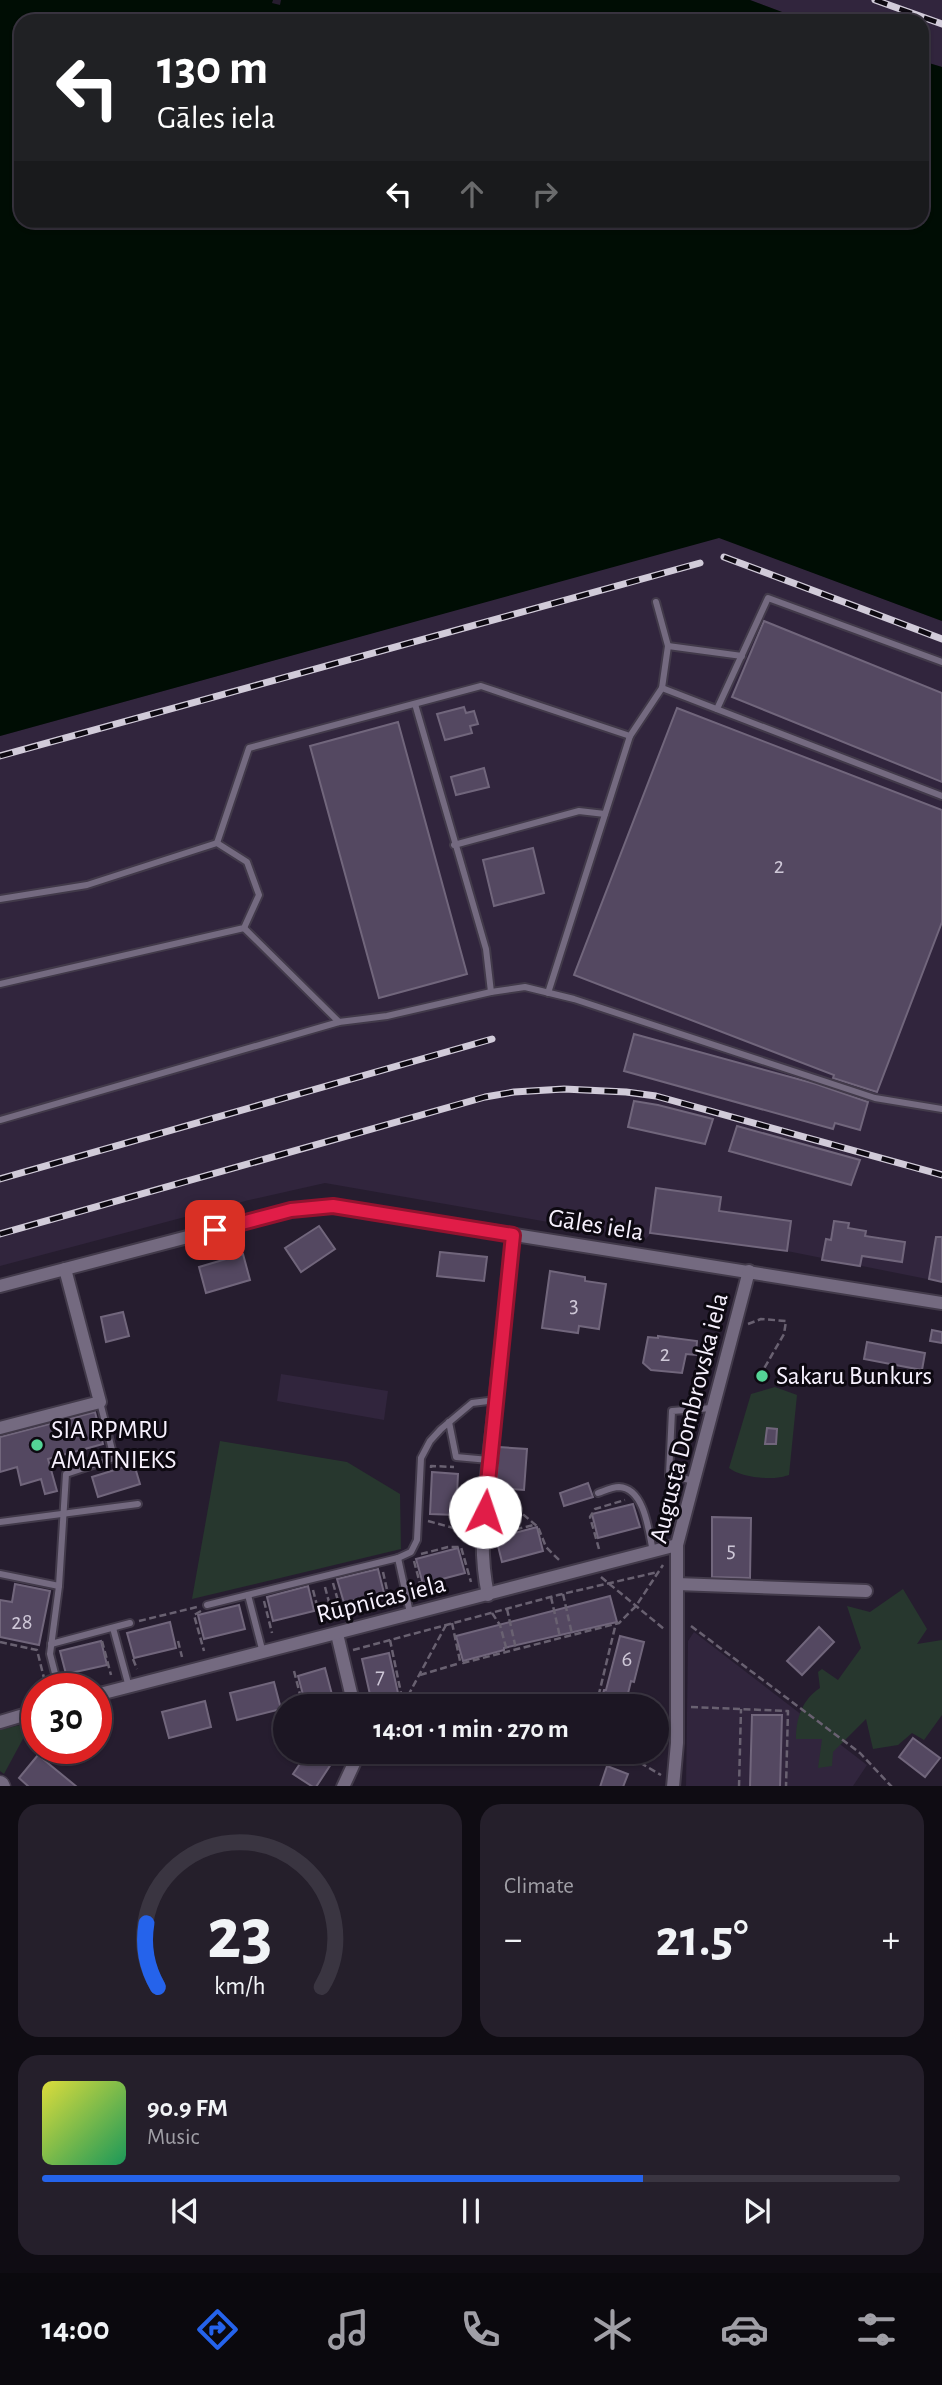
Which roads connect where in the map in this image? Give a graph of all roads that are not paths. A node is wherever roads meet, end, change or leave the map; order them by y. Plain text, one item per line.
1 (656, 602) dead end
2 (668, 646) junction
3 (742, 656) junction
4 (942, 662) edge
5 (662, 688) junction
6 (415, 704) junction
7 (717, 709) junction
8 (630, 736) junction
9 (942, 796) edge
10 (605, 814) junction
11 (217, 844) junction
12 (454, 845) junction
13 (0, 898) edge
14 (244, 928) junction
15 (0, 984) edge
16 (491, 992) junction
17 (548, 993) junction
18 (339, 1022) junction
19 (942, 1109) edge
20 (0, 1120) edge
21 (513, 1235) junction
22 (65, 1269) junction
23 (749, 1271) junction
24 (0, 1286) edge
25 (942, 1303) edge
26 (496, 1400) junction
27 (100, 1402) junction
28 (712, 1408) junction
29 (449, 1422) junction
30 (0, 1428) edge
31 (489, 1460) junction
32 (694, 1481) junction
33 (598, 1493) dead end
34 (138, 1504) dead end
35 (63, 1515) junction
36 (0, 1522) edge
37 (677, 1545) junction
38 (653, 1552) junction
39 (398, 1558) junction
40 (0, 1574) edge
41 (677, 1584) junction
42 (59, 1586) junction
43 (866, 1591) dead end
44 (248, 1595) junction
45 (488, 1595) junction
46 (207, 1607) road end
47 (411, 1615) junction
48 (130, 1623) road end
49 (113, 1628) junction
50 (337, 1634) junction
51 (51, 1644) junction
52 (263, 1653) junction
53 (55, 1673) edge
54 (129, 1687) junction
55 (112, 1691) edge
56 (351, 1694) edge
57 (21, 1716) edge
58 (0, 1722) edge
59 (354, 1764) edge
60 (669, 1782) edge
61 (343, 1786) edge

1 - 2 lane
2 - 3 lane
2 - 5 lane
3 - 4 lane
3 - 7 lane
5 - 7 lane
5 - 8 lane
6 - 8 lane
6 - 11 lane
6 - 12 lane
7 - 9 lane
8 - 10 lane
10 - 12 lane
10 - 17 lane
11 - 13 lane
11 - 14 lane
12 - 16 lane
14 - 15 lane
14 - 18 lane
16 - 17 lane
16 - 18 lane
17 - 19 lane
18 - 20 lane
21 - 22 street, Gāles iela
21 - 23 street, Gāles iela
21 - 26 street
22 - 24 street, Gāles iela
22 - 27 street
23 - 25 street, Gāles iela
23 - 28 street, Augusta Dombrovska iela
26 - 29 lane
26 - 31 street
27 - 30 street
27 - 35 lane
28 - 32 street, Augusta Dombrovska iela
28 - 32 lane
29 - 31 lane
29 - 39 lane
31 - 45 street
32 - 37 street, Augusta Dombrovska iela
33 - 38 lane
34 - 35 lane
35 - 36 lane
35 - 42 lane
37 - 38 street, Rūpnīcas iela
37 - 41 street, Augusta Dombrovska iela
38 - 45 street, Rūpnīcas iela
39 - 44 lane
39 - 47 lane
40 - 42 lane
41 - 43 street
41 - 60 street, Augusta Dombrovska iela
42 - 51 lane
44 - 46 lane
44 - 52 lane
45 - 47 street, Rūpnīcas iela
47 - 50 street, Rūpnīcas iela
48 - 49 lane
49 - 51 lane
49 - 54 lane
50 - 52 street, Rūpnīcas iela
50 - 56 street
51 - 53 lane
52 - 54 street, Rūpnīcas iela
54 - 55 street, Rūpnīcas iela
57 - 58 street
59 - 61 street

